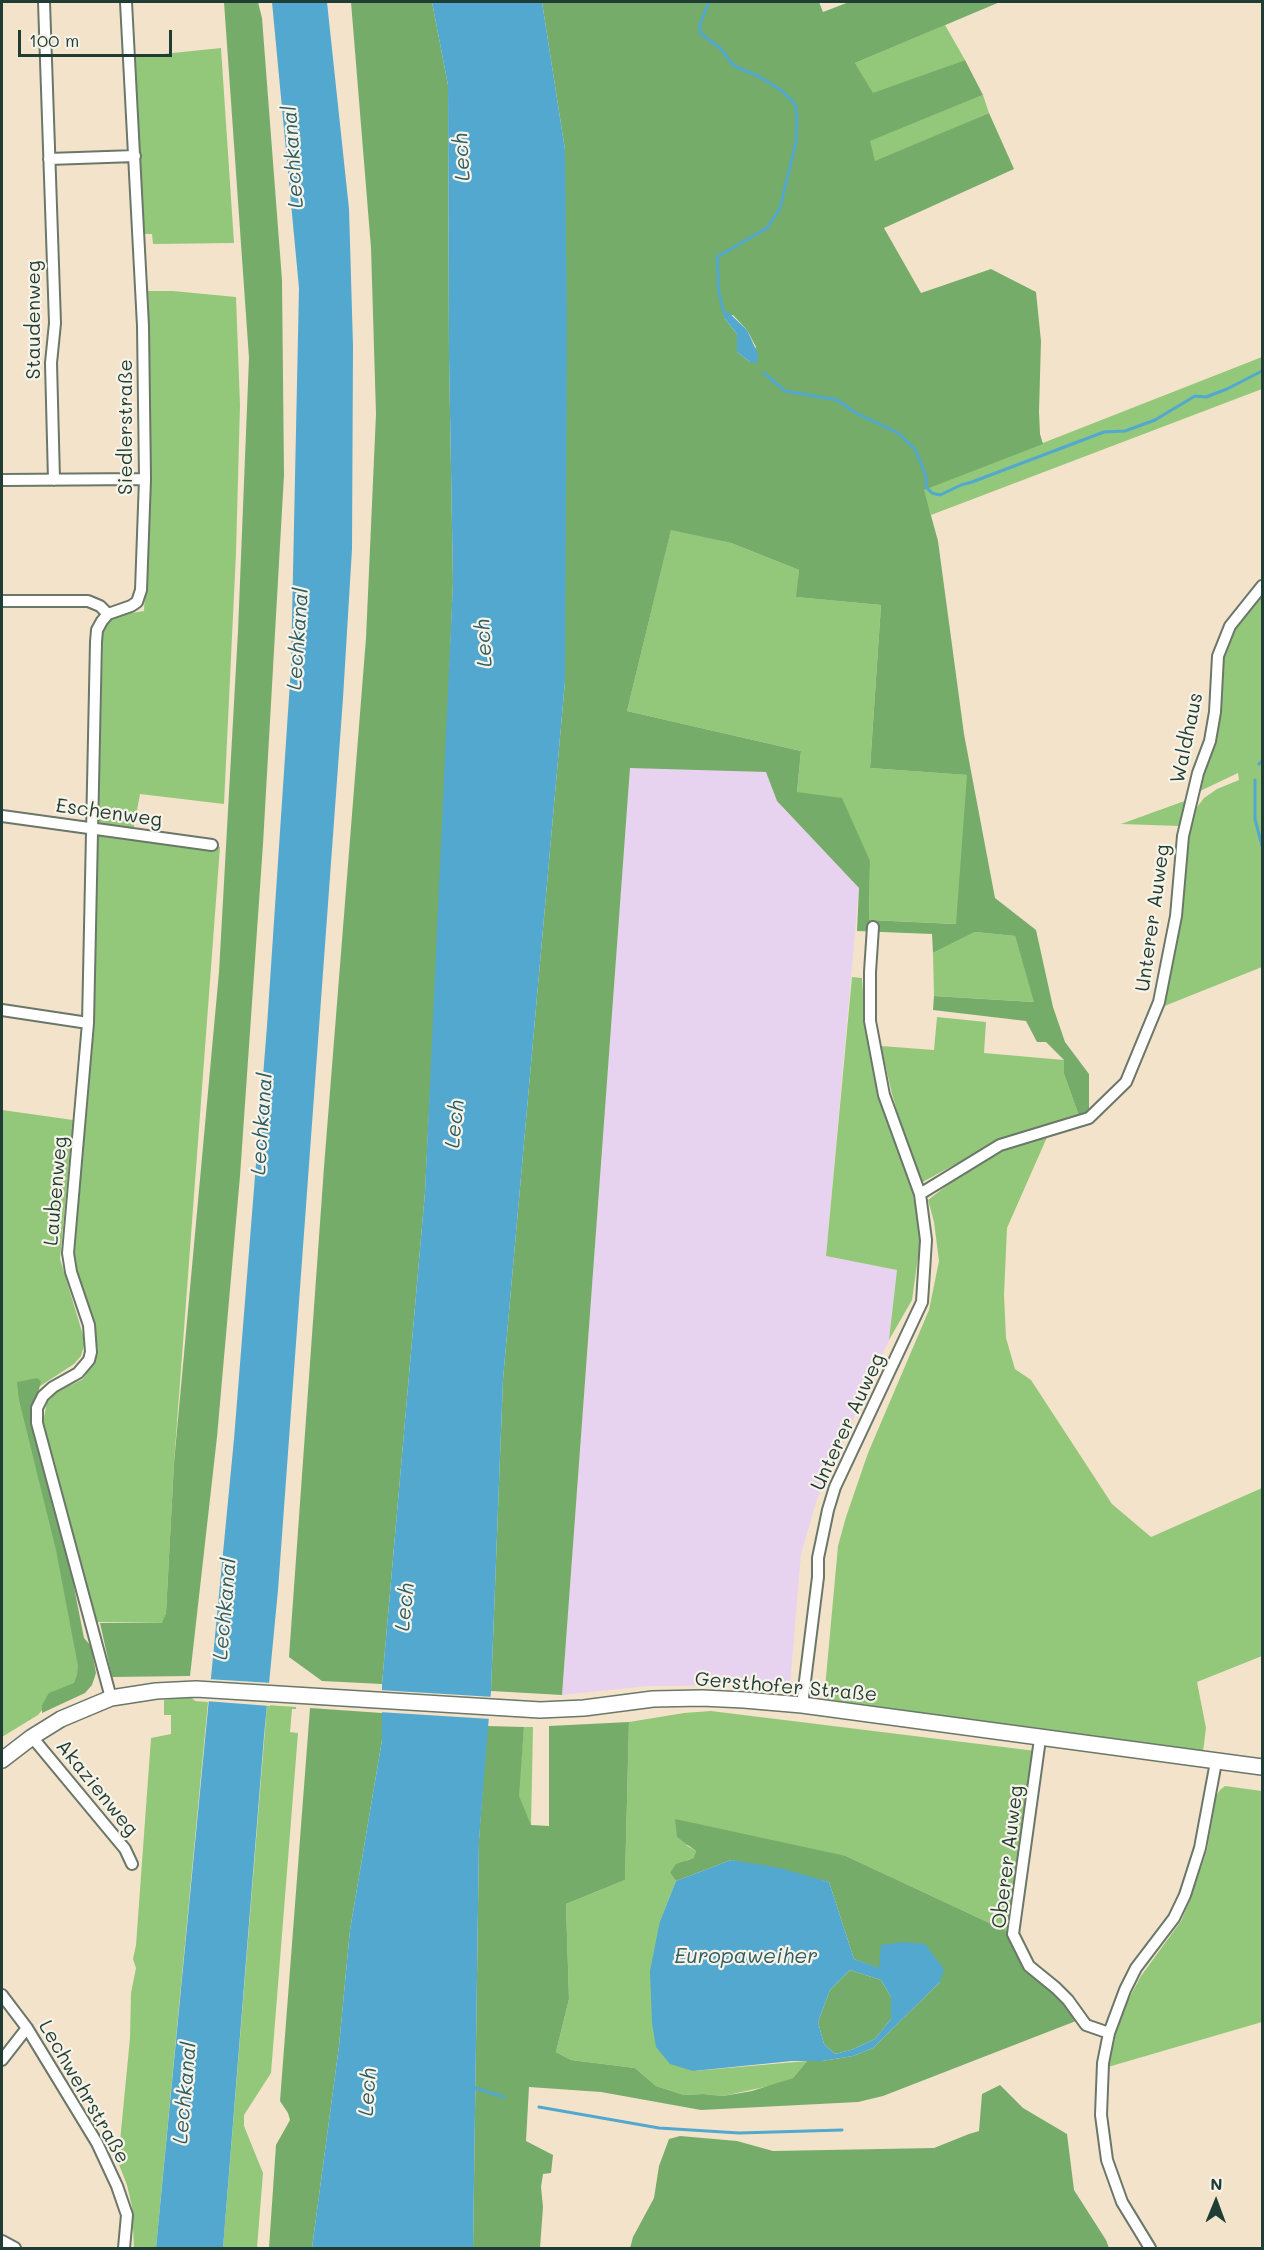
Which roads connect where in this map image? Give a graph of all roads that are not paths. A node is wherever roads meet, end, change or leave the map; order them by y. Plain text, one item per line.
1 (44, 2) edge
2 (126, 2) edge
3 (135, 156) junction
4 (49, 159) junction
5 (2, 480) edge
6 (54, 480) junction
7 (145, 480) junction
8 (1263, 586) edge
9 (2, 601) edge
10 (108, 614) junction
11 (1191, 805) joint
12 (2, 816) edge
13 (93, 829) junction
14 (212, 844) dead end
15 (873, 927) dead end
16 (2, 1010) edge
17 (88, 1023) junction
18 (920, 1194) junction
19 (111, 1698) junction
20 (802, 1705) junction
21 (32, 1737) junction
22 (1040, 1739) junction
23 (2, 1760) edge
24 (1216, 1762) junction
25 (1263, 1767) edge
26 (132, 1864) dead end
27 (2, 1995) edge
28 (27, 2028) junction
29 (1109, 2033) junction
30 (2, 2060) edge
31 (2, 2241) edge
32 (15, 2248) edge
33 (124, 2248) edge
34 (1150, 2248) edge

1 - 4 street, Staudenweg
2 - 3 street, Siedlerstraße
3 - 4 street
3 - 7 street, Siedlerstraße
4 - 6 street, Staudenweg
5 - 6 street
6 - 7 street
7 - 10 street, Siedlerstraße
8 - 11 street, Waldhaus
9 - 10 street
10 - 13 street
11 - 18 street, Unterer Auweg
12 - 13 street, Eschenweg
13 - 14 street, Eschenweg
13 - 17 street, Laubenweg
15 - 18 street, Unterer Auweg
16 - 17 street
17 - 19 street, Laubenweg
18 - 20 street, Unterer Auweg
19 - 20 main road, Gersthofer Straße
19 - 21 main road, Gersthofer Straße
20 - 22 main road, Gersthofer Straße
21 - 23 main road, Gersthofer Straße
21 - 26 street, Akazienweg
22 - 24 main road, Gersthofer Straße
22 - 29 street, Oberer Auweg
24 - 25 main road, Gersthofer Straße
24 - 29 street
27 - 28 street, Lechwehrstraße
28 - 30 street
28 - 33 street, Lechwehrstraße
29 - 34 street
31 - 32 street

